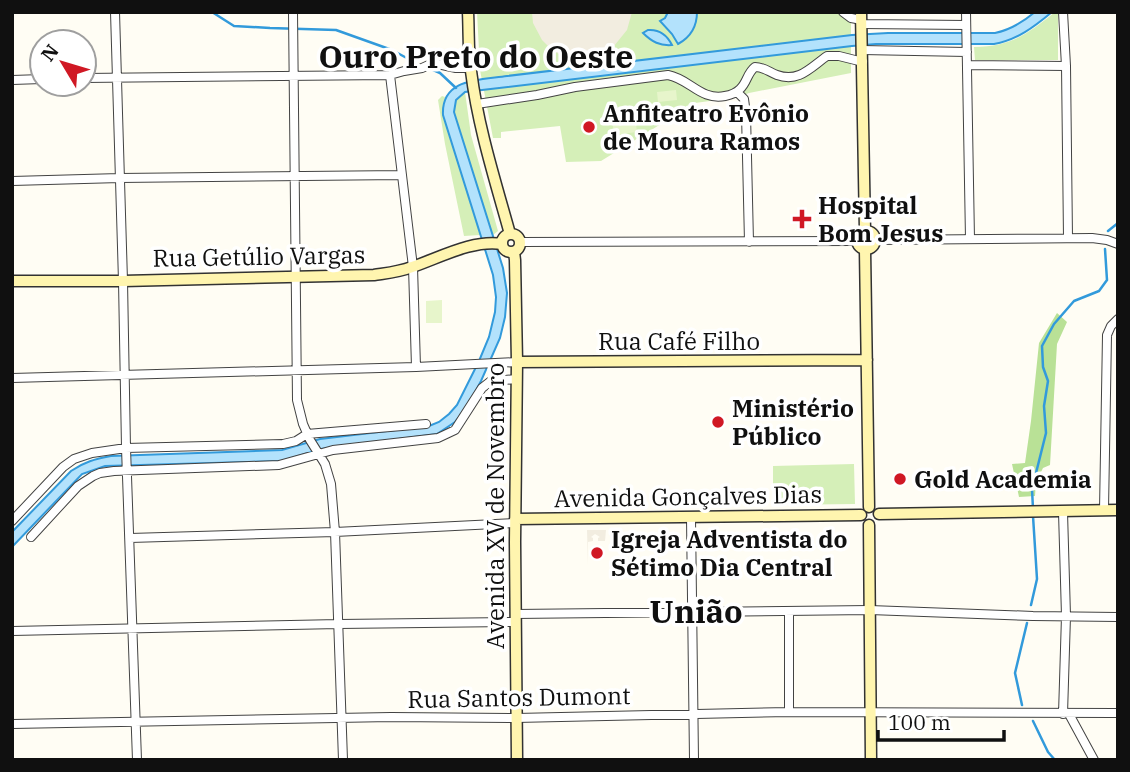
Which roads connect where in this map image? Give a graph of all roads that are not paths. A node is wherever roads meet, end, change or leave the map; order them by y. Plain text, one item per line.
1 (115, 12) edge
2 (468, 12) edge
3 (843, 12) edge
4 (966, 12) edge
5 (1063, 12) edge
6 (293, 17) edge
7 (966, 29) junction
8 (862, 35) edge
9 (967, 49) junction
10 (967, 65) junction
11 (1066, 66) junction
12 (470, 68) junction
13 (293, 75) junction
14 (390, 75) junction
15 (98, 78) edge
16 (117, 78) junction
17 (737, 92) junction
18 (477, 104) junction
19 (402, 175) junction
20 (295, 176) junction
21 (120, 178) junction
22 (12, 181) edge
23 (865, 231) junction
24 (510, 234) junction
25 (1068, 238) junction
26 (970, 239) junction
27 (875, 240) junction
28 (856, 241) junction
29 (749, 242) junction
30 (499, 243) junction
31 (1118, 244) edge
32 (517, 247) junction
33 (865, 250) junction
34 (413, 267) junction
35 (297, 276) junction
36 (12, 281) edge
37 (123, 281) junction
38 (1117, 319) edge
39 (867, 360) junction
40 (517, 362) junction
41 (416, 367) junction
42 (297, 370) junction
43 (125, 376) junction
44 (12, 378) edge
45 (517, 379) junction
46 (426, 424) dead end
47 (314, 445) junction
48 (126, 451) junction
49 (127, 468) junction
50 (1104, 510) junction
51 (1118, 510) edge
52 (865, 511) junction
53 (1063, 512) junction
54 (879, 514) junction
55 (691, 518) junction
56 (12, 520) edge
57 (515, 521) junction
58 (870, 525) junction
59 (335, 532) junction
60 (31, 537) dead end
61 (130, 538) junction
62 (870, 610) junction
63 (789, 611) junction
64 (691, 612) junction
65 (1066, 616) junction
66 (1118, 617) edge
67 (515, 618) junction
68 (339, 624) junction
69 (132, 628) junction
70 (12, 631) edge
71 (789, 712) junction
72 (871, 712) junction
73 (1118, 713) edge
74 (693, 714) junction
75 (1066, 714) junction
76 (516, 718) junction
77 (342, 719) junction
78 (136, 722) junction
79 (12, 724) edge
80 (137, 760) edge
81 (343, 760) edge
82 (517, 760) edge
83 (694, 760) edge
84 (871, 760) edge
85 (1094, 760) edge

1 - 16 street
2 - 12 street
3 - 8 street
4 - 7 street
5 - 11 street
6 - 13 street
7 - 8 street
7 - 9 street
8 - 9 street
8 - 17 street
8 - 23 street
9 - 10 street
10 - 11 street
10 - 26 street
11 - 25 street
12 - 14 street
12 - 18 street
13 - 14 street
13 - 16 street
13 - 20 street
14 - 19 street
15 - 16 street
16 - 21 street
17 - 18 street
17 - 29 street
18 - 24 street
19 - 20 street
19 - 34 street
20 - 21 street
20 - 35 street
21 - 22 street
21 - 37 street
23 - 27 street
23 - 28 street
24 - 30 street
24 - 32 street
25 - 26 street
25 - 31 street
26 - 27 street
27 - 33 street
28 - 29 street
28 - 33 street
29 - 32 street
30 - 32 street
30 - 34 street, Rua Getúlio Vargas
32 - 40 street, Avenida XV de Novembro
33 - 39 street
34 - 35 street, Rua Getúlio Vargas
34 - 41 street
35 - 37 street, Rua Getúlio Vargas
35 - 42 street
36 - 37 street, Rua Getúlio Vargas
37 - 43 street
38 - 50 street
39 - 40 street, Rua Café Filho
39 - 52 street
40 - 41 street, Rua Café Filho
40 - 45 street, Avenida XV de Novembro
41 - 42 street, Rua Café Filho
42 - 43 street, Rua Café Filho
42 - 47 street
43 - 44 street, Rua Café Filho
43 - 48 street
45 - 47 street
45 - 57 street, Avenida XV de Novembro
46 - 47 street
47 - 48 street
47 - 49 street
47 - 59 street
48 - 49 street
48 - 56 street
49 - 60 street
49 - 61 street
50 - 51 street
50 - 53 street
52 - 54 street
52 - 55 street, Avenida Gonçalves Dias
52 - 58 street
53 - 54 street
53 - 65 street
54 - 58 street
55 - 57 street, Avenida Gonçalves Dias
55 - 64 street
57 - 59 street
57 - 67 street, Avenida XV de Novembro
58 - 62 street
59 - 61 street
59 - 68 street
61 - 69 street
62 - 63 street
62 - 65 street
62 - 72 street
63 - 64 street
63 - 71 street
64 - 67 street
64 - 74 street
65 - 66 street
65 - 75 street
67 - 68 street
67 - 76 street, Avenida XV de Novembro
68 - 69 street
68 - 77 street
69 - 70 street
69 - 78 street
71 - 72 street, Rua Santos Dumont
71 - 74 street, Rua Santos Dumont
72 - 75 street, Rua Santos Dumont
72 - 84 street
73 - 75 street, Rua Santos Dumont
74 - 76 street, Rua Santos Dumont
74 - 83 street
75 - 85 street
76 - 77 street, Rua Santos Dumont
76 - 82 street, Avenida XV de Novembro
77 - 78 street, Rua Santos Dumont
77 - 81 street
78 - 79 street, Rua Santos Dumont
78 - 80 street

